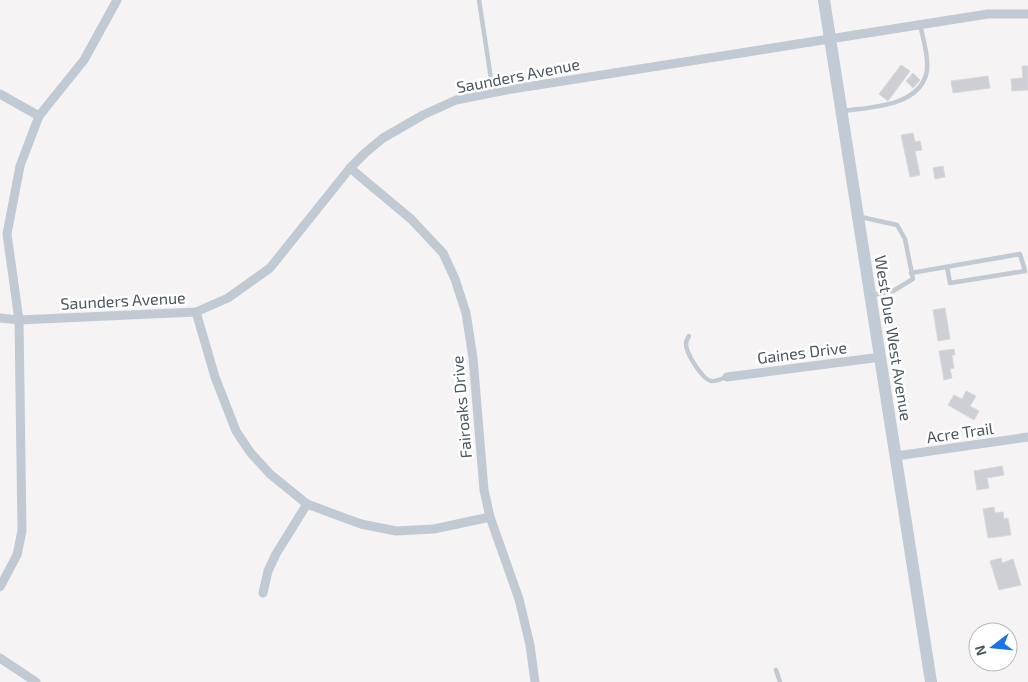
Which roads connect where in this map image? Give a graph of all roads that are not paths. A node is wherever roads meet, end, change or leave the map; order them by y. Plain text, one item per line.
1 (117, 0) edge
2 (479, 0) edge
3 (824, 0) edge
4 (1028, 14) edge
5 (920, 24) junction
6 (831, 38) junction
7 (493, 92) junction
8 (0, 94) edge
9 (842, 111) junction
10 (39, 116) junction
11 (350, 168) junction
12 (859, 217) junction
13 (946, 266) junction
14 (911, 273) junction
15 (872, 295) junction
16 (196, 312) junction
17 (0, 318) edge
18 (19, 320) junction
19 (689, 336) dead end
20 (881, 357) junction
21 (727, 377) joint
22 (1028, 437) edge
23 (896, 456) junction
24 (307, 504) junction
25 (490, 517) junction
26 (0, 587) edge
27 (263, 593) dead end
28 (0, 658) edge
29 (776, 670) dead end
30 (36, 682) edge
31 (536, 682) edge
32 (780, 682) edge
33 (931, 682) edge

1 - 10 street
2 - 7 lane
3 - 6 main road, West Due West Avenue
4 - 5 street, Saunders Avenue
5 - 6 street, Saunders Avenue
5 - 9 lane
6 - 7 street, Saunders Avenue
6 - 9 main road, West Due West Avenue
7 - 11 street, Saunders Avenue
8 - 10 street
9 - 12 main road, West Due West Avenue
10 - 18 street
11 - 16 street, Saunders Avenue
11 - 25 street, Fairoaks Drive
12 - 14 lane
12 - 15 main road, West Due West Avenue
13 - 13 lane
13 - 14 lane
14 - 15 lane
15 - 20 main road, West Due West Avenue
16 - 18 street, Saunders Avenue
16 - 24 street
17 - 18 street, Saunders Avenue
18 - 26 street
19 - 21 lane
20 - 21 street, Gaines Drive
20 - 23 main road, West Due West Avenue
22 - 23 street, Acre Trail
23 - 33 main road, West Due West Avenue
24 - 25 street
24 - 27 street
25 - 31 street, Fairoaks Drive
28 - 30 street
29 - 32 lane

